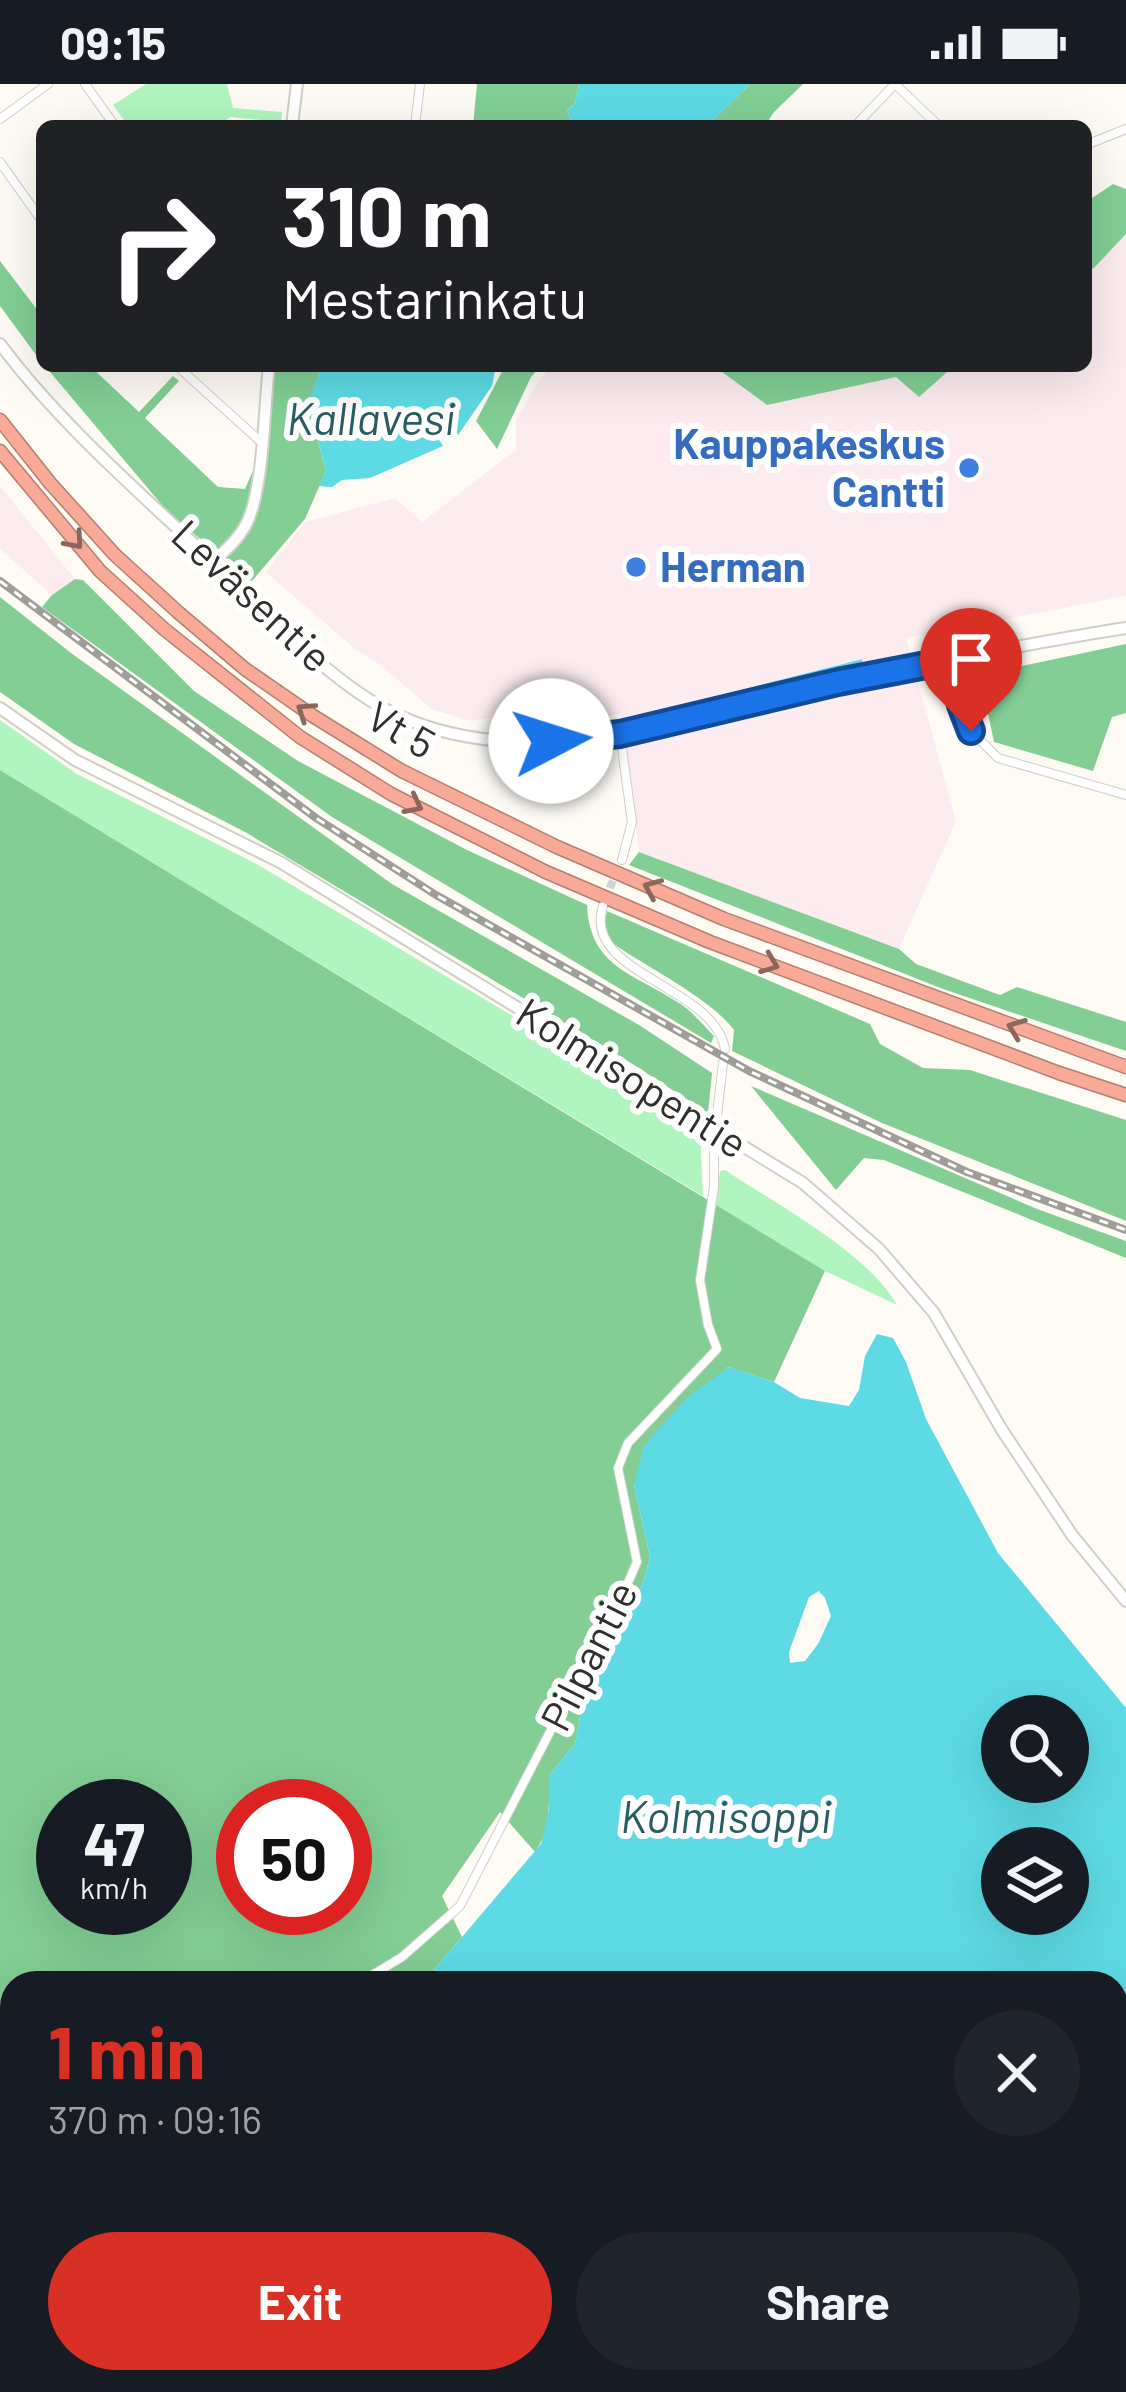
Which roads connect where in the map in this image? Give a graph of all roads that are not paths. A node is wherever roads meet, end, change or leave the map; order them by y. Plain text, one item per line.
1 (48, 84) edge
2 (86, 84) edge
3 (297, 84) edge
4 (420, 84) edge
5 (895, 84) edge
6 (0, 119) edge
7 (111, 120) edge
8 (293, 120) edge
9 (416, 120) edge
10 (861, 120) edge
11 (933, 120) edge
12 (1126, 130) edge
13 (1092, 143) edge
14 (0, 162) edge
15 (36, 212) edge
16 (0, 344) edge
17 (184, 372) edge
18 (267, 372) edge
19 (0, 420) edge
20 (261, 442) junction
21 (0, 451) edge
22 (213, 562) junction
23 (1126, 628) edge
24 (952, 660) junction
25 (0, 708) edge
26 (620, 734) junction
27 (1126, 795) edge
28 (622, 860) tunnel mouth
29 (602, 906) tunnel mouth
30 (725, 1049) dead end
31 (722, 1063) dead end
32 (1126, 1067) edge
33 (1126, 1095) edge
34 (717, 1115) dead end
35 (714, 1140) dead end
36 (1126, 1601) edge
37 (378, 1971) edge

1 - 6 street
2 - 7 street
3 - 8 main road
4 - 9 street
5 - 10 street
5 - 11 street
12 - 13 street
14 - 15 street
16 - 22 main road, Leväsentie
17 - 20 street
18 - 20 main road
32 -> 19 highway, Vt 5
20 - 22 main road
21 -> 33 highway, Vt 5
22 - 26 main road, Leväsentie
23 - 24 main road, Leväsentie
24 - 26 main road, Leväsentie
24 - 27 street
25 - 36 main road, Kolmisopentie
26 - 28 street
29 - 30 street
31 - 34 street
35 - 37 street, Pilpantie

